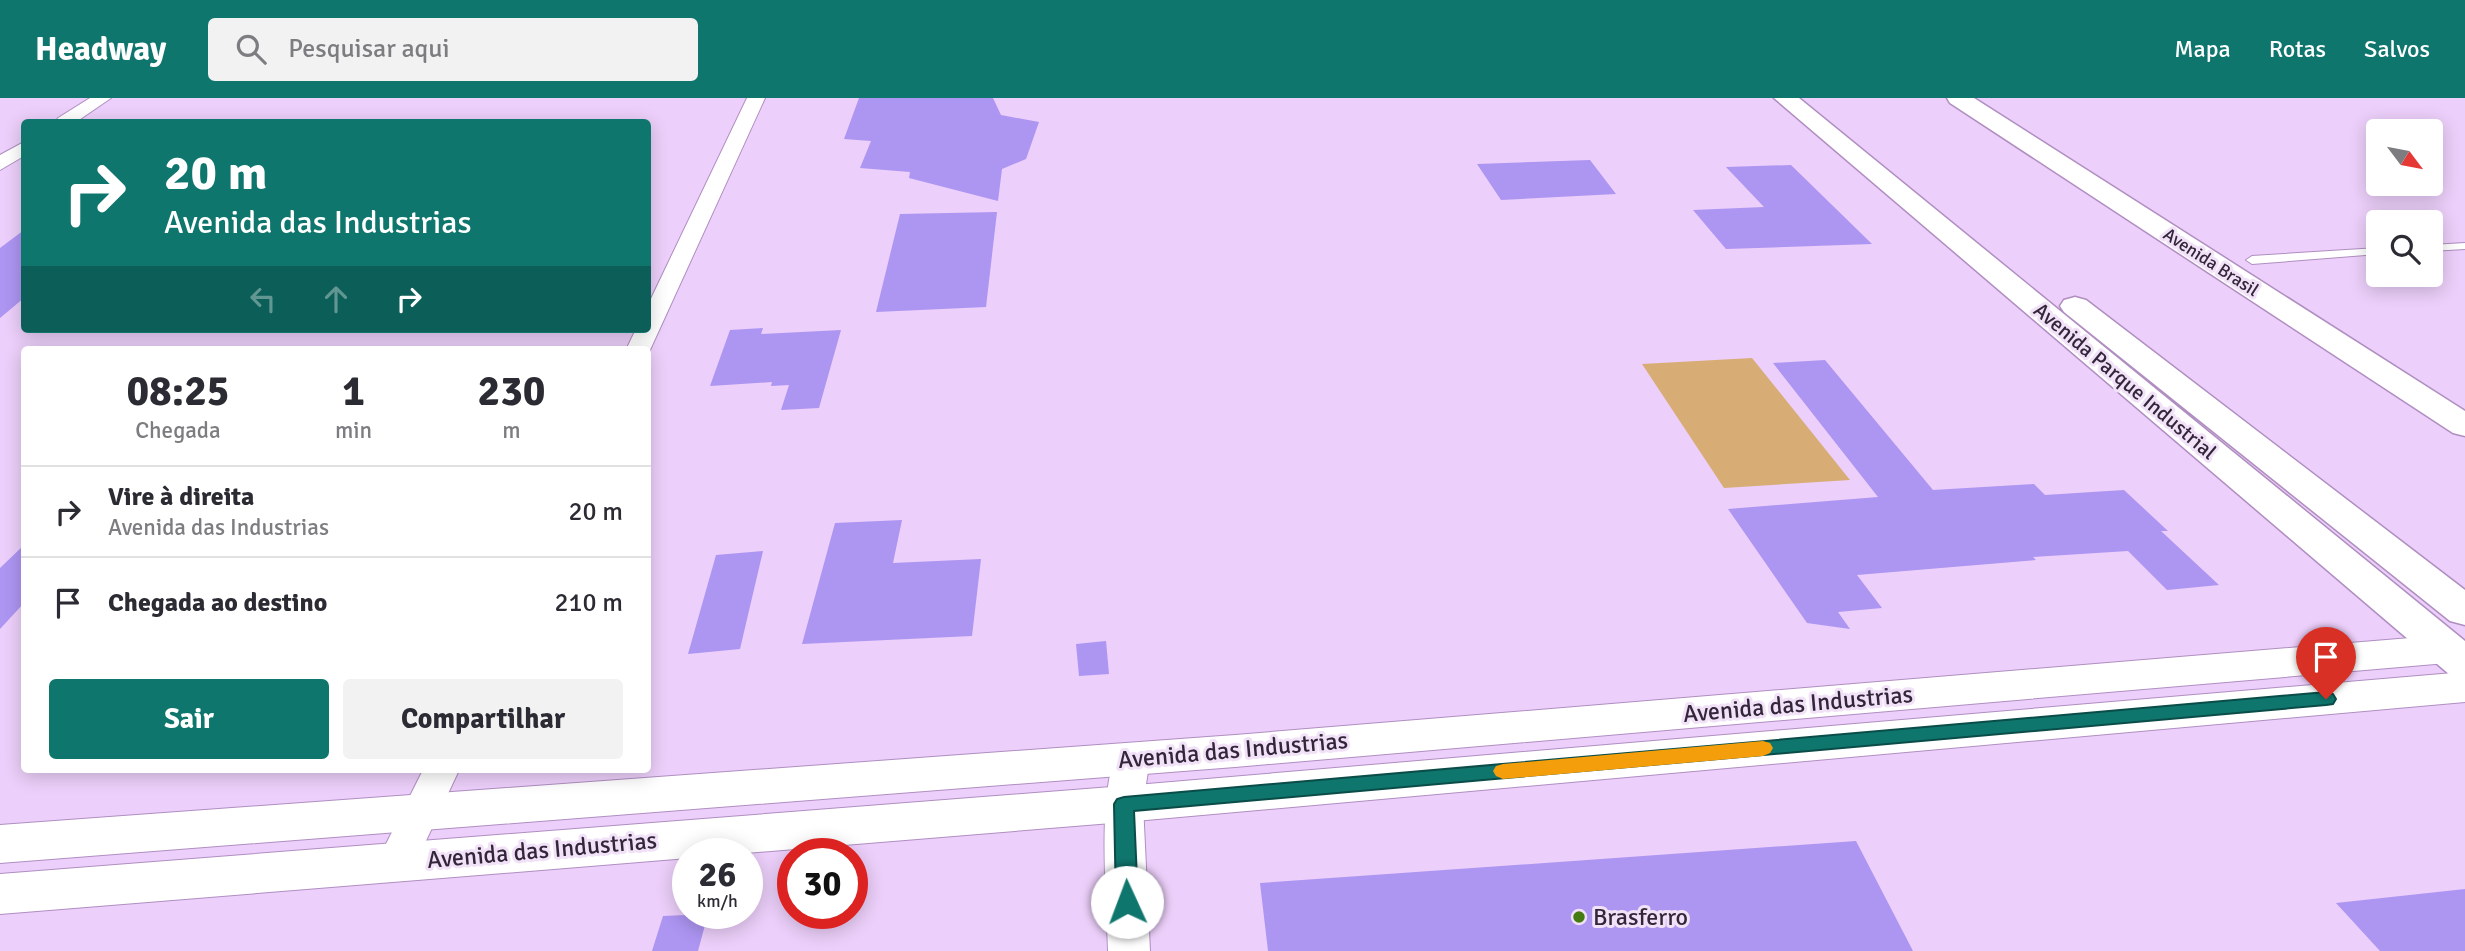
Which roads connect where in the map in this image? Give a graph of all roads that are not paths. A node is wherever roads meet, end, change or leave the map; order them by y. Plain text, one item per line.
1 (102, 98) edge
2 (756, 98) edge
3 (1784, 98) edge
4 (1810, 98) edge
5 (1958, 98) edge
6 (1997, 98) edge
7 (69, 119) edge
8 (21, 150) edge
9 (1865, 153) junction
10 (0, 164) edge
11 (2465, 246) edge
12 (2443, 247) edge
13 (2366, 252) edge
14 (2252, 260) junction
15 (2076, 307) junction
16 (2039, 309) junction
17 (651, 322) edge
18 (2465, 396) edge
19 (2465, 426) edge
20 (2461, 652) edge
21 (1820, 723) junction
22 (1132, 758) junction
23 (440, 773) edge
24 (1124, 804) junction
25 (421, 814) junction
26 (0, 844) edge
27 (397, 862) junction
28 (0, 894) edge
29 (1129, 951) edge

1 - 7 street
2 - 17 street
3 - 9 main road, Avenida Parque Industrial
4 - 9 main road, Avenida Parque Industrial
5 - 19 main road, Avenida Brasil
6 - 14 main road, Avenida Brasil
8 - 10 street
9 - 15 main road, Avenida Parque Industrial
9 - 16 main road, Avenida Parque Industrial
11 - 12 lane
13 - 14 lane
14 - 18 main road, Avenida Brasil
15 - 16 main road
15 - 20 main road, Avenida Parque Industrial
16 - 20 main road, Avenida Parque Industrial
20 - 21 street, Avenida das Industrias
21 - 22 street, Avenida das Industrias
21 - 24 street, Avenida das Industrias
22 - 24 street
22 - 25 street, Avenida das Industrias
23 - 25 street
24 - 27 street, Avenida das Industrias
24 - 29 street
25 - 26 street, Avenida das Industrias
25 - 27 street
27 - 28 street, Avenida das Industrias

